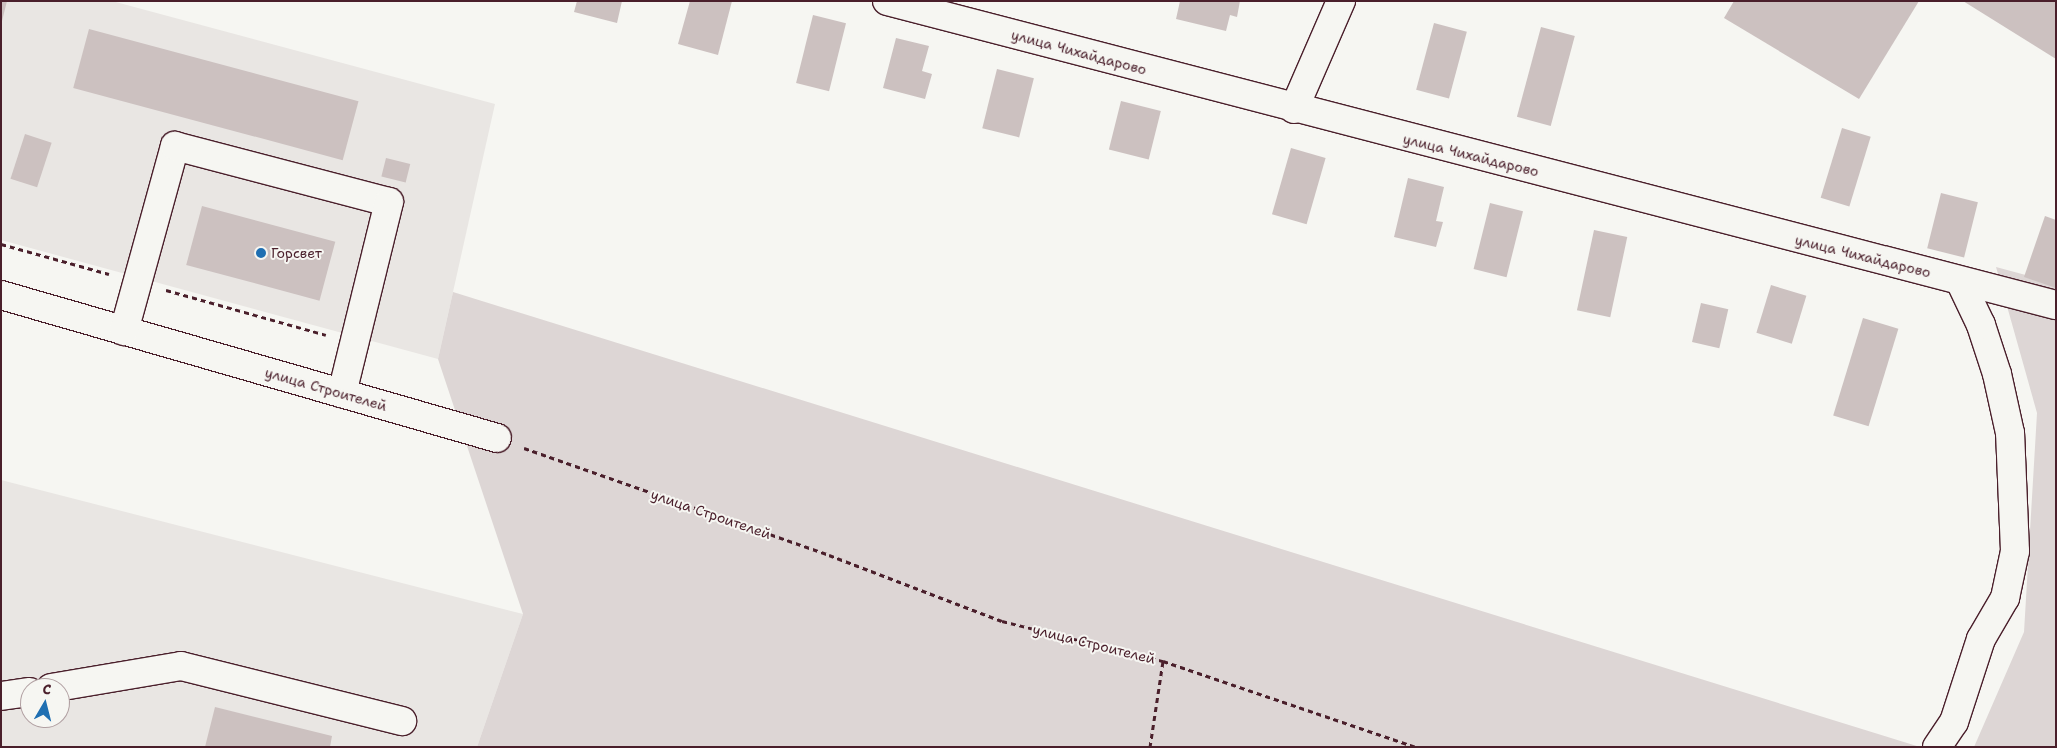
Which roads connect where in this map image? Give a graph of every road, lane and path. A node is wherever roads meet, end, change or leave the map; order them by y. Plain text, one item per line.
1 (887, 1) edge
2 (1341, 1) edge
3 (1294, 109) junction
4 (1, 244) edge
5 (1960, 281) junction
6 (138, 282) junction
7 (1, 295) edge
8 (2056, 305) edge
9 (124, 330) junction
10 (354, 343) junction
11 (342, 393) junction
12 (497, 438) joint
13 (1163, 661) junction
14 (70, 685) edge
15 (20, 693) edge
16 (1, 696) edge
17 (402, 721) dead end
18 (1150, 747) edge
19 (1416, 747) edge
20 (1937, 747) edge

1 - 3 street, улица Чихайдарово
2 - 3 street
3 - 5 street, улица Чихайдарово
4 - 6 path
5 - 8 street, улица Чихайдарово
5 - 20 street
6 - 9 street
6 - 10 path
6 - 10 street
7 - 9 street, улица Строителей
9 - 11 street, улица Строителей
10 - 11 street
11 - 12 street, улица Строителей
12 - 13 path, улица Строителей
13 - 18 path
13 - 19 path, улица Строителей
14 - 17 street
15 - 16 street

